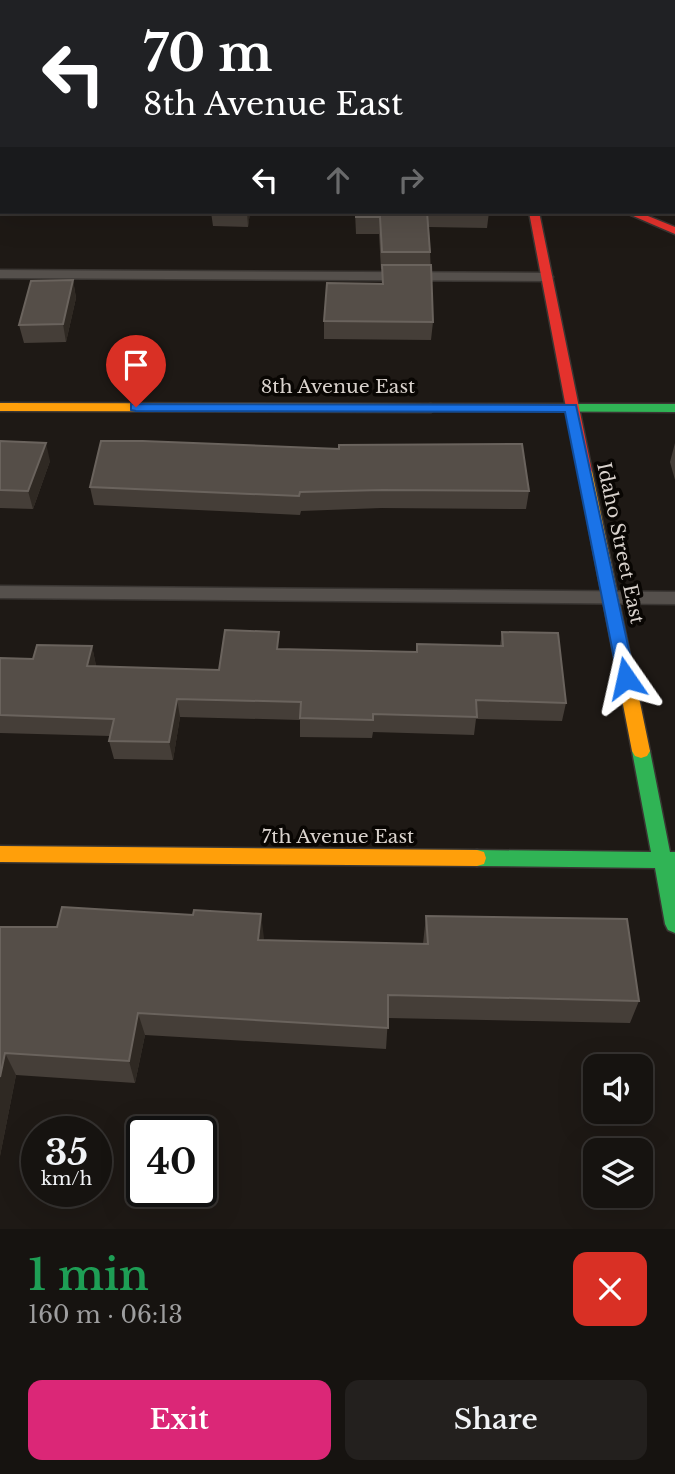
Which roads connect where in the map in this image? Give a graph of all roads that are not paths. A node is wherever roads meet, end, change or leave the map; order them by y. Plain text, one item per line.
1 (534, 214) edge
2 (634, 214) edge
3 (675, 232) edge
4 (0, 274) edge
5 (547, 277) junction
6 (0, 407) edge
7 (571, 408) junction
8 (675, 408) edge
9 (0, 592) edge
10 (611, 597) junction
11 (675, 598) edge
12 (0, 854) edge
13 (668, 860) edge
14 (675, 924) edge

1 - 5 street, Idaho Street East
2 - 3 street
4 - 5 lane
5 - 7 street, Idaho Street East
6 - 7 street, 8th Avenue East
7 - 8 street, 8th Avenue East
7 - 10 street, Idaho Street East
9 - 10 lane
10 - 11 lane
10 - 13 street, Idaho Street East
12 - 13 street, 7th Avenue East
13 - 14 street, Idaho Street East

